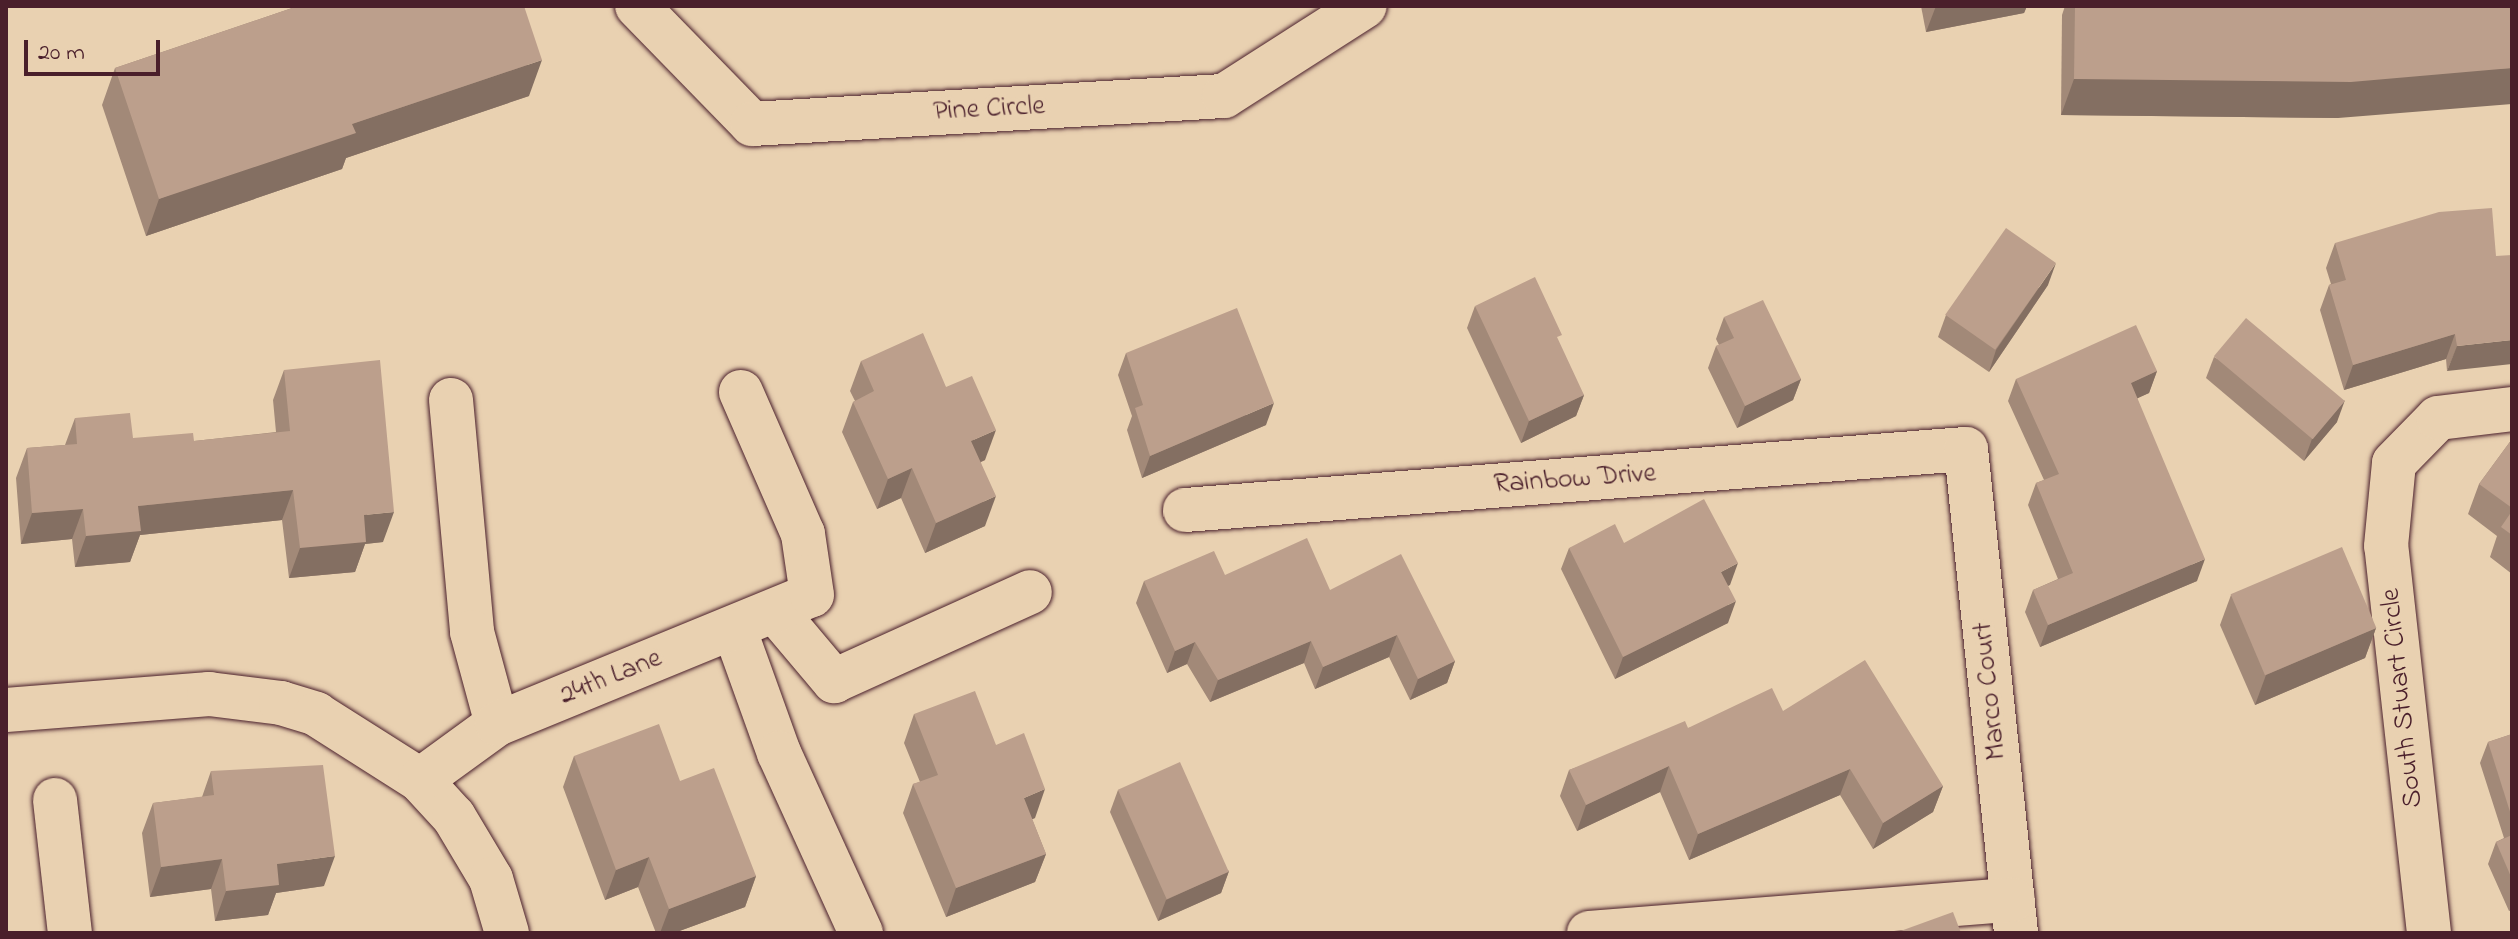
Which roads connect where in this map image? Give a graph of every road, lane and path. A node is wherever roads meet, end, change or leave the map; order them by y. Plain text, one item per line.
1 (637, 6) edge
2 (1365, 6) edge
3 (741, 392) dead end
4 (451, 400) dead end
5 (2512, 409) edge
6 (1966, 449) joint
7 (1185, 510) dead end
8 (1030, 592) dead end
9 (794, 603) junction
10 (734, 628) junction
11 (6, 710) edge
12 (497, 724) junction
13 (420, 780) junction
14 (55, 800) dead end
15 (2015, 916) edge
16 (70, 933) edge
17 (507, 933) edge
18 (861, 933) edge
19 (1589, 933) edge
20 (2429, 933) edge

1 - 2 street, Pine Circle
3 - 9 street
4 - 12 street
5 - 20 street, South Stuart Circle
6 - 7 street, Rainbow Drive
6 - 15 street, Marco Court
8 - 9 street
9 - 10 street, 24th Lane
10 - 12 street, 24th Lane
10 - 18 street
11 - 13 street
12 - 13 street, 24th Lane
13 - 17 street
14 - 16 street
15 - 19 street

